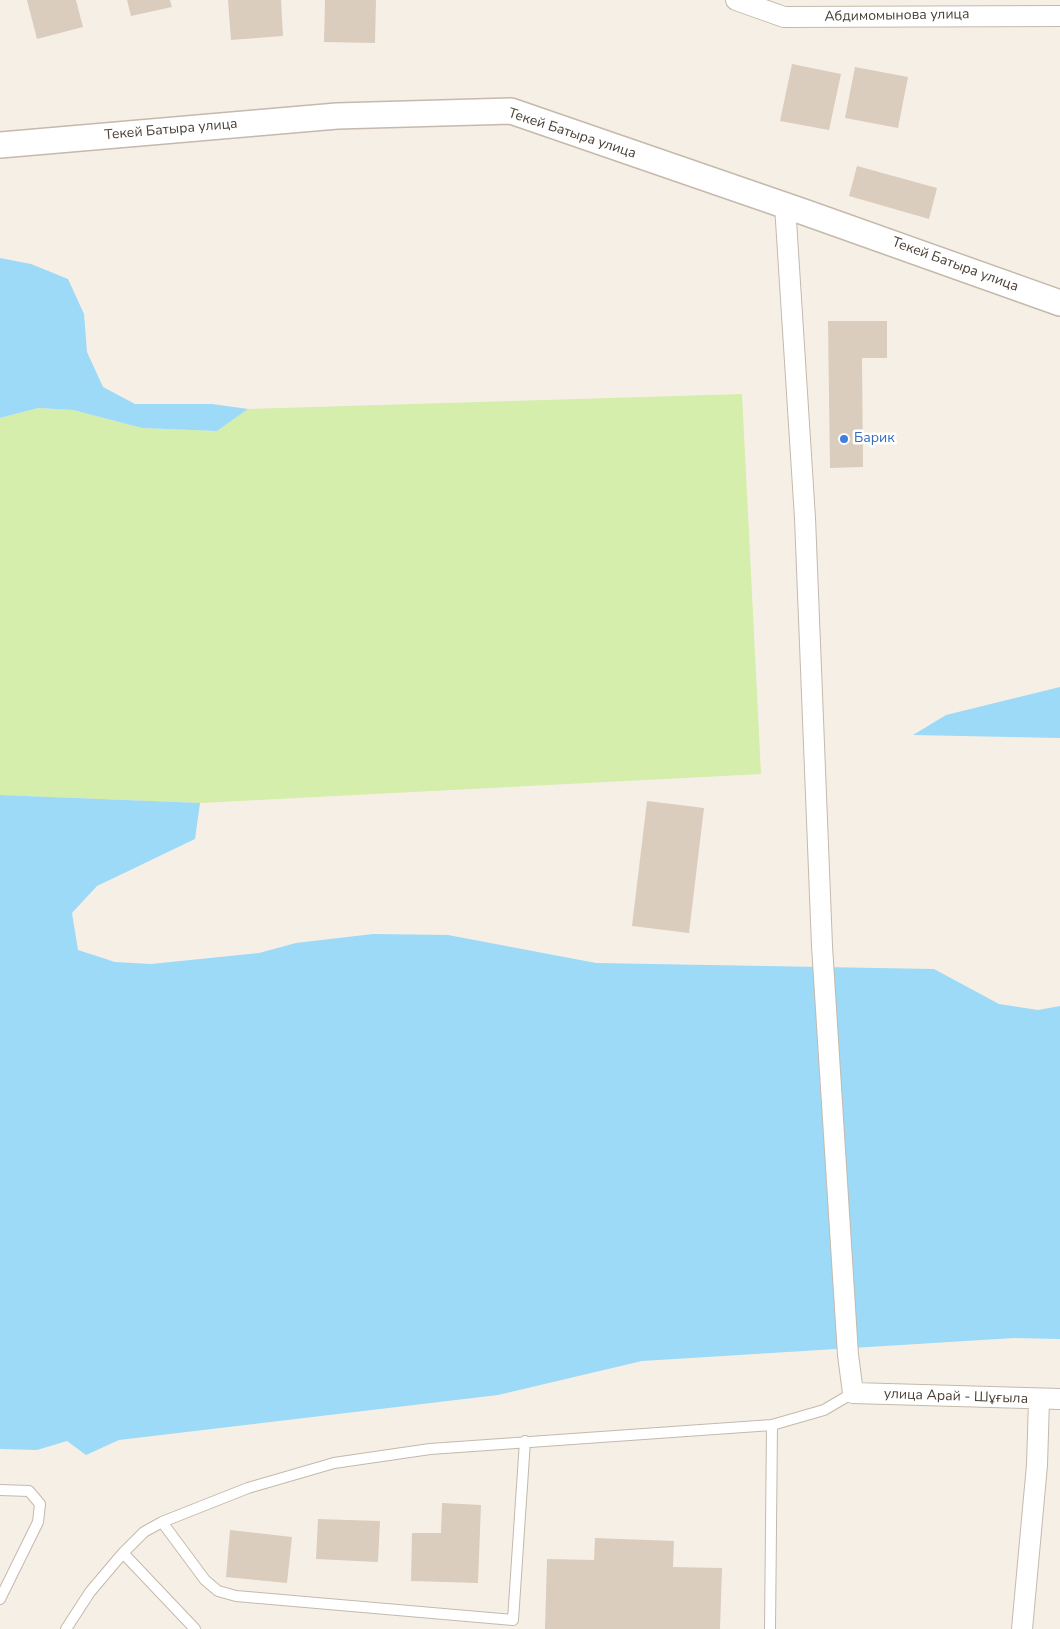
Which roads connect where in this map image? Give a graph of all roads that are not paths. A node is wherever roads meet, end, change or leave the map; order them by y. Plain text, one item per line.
1 (736, 0) edge
2 (994, 8) edge
3 (1060, 16) edge
4 (0, 145) edge
5 (785, 205) junction
6 (1060, 303) edge
7 (853, 1393) junction
8 (1060, 1399) edge
9 (1039, 1400) junction
10 (772, 1425) junction
11 (526, 1441) junction
12 (0, 1490) edge
13 (162, 1522) junction
14 (123, 1553) junction
15 (0, 1599) edge
16 (513, 1624) edge
17 (66, 1629) edge
18 (195, 1629) edge
19 (770, 1629) edge
20 (1022, 1629) edge

1 - 2 street, Абдимомынова улица
2 - 3 street, Абдимомынова улица
4 - 5 street, Текей Батыра улица
5 - 6 street, Текей Батыра улица
5 - 7 street
7 - 9 street, улица Арай - Шұғыла
7 - 10 lane
8 - 9 street, улица Арай - Шұғыла
9 - 20 street
10 - 11 lane
10 - 19 lane
11 - 13 lane
11 - 16 lane
12 - 15 lane
13 - 14 lane
13 - 16 lane
14 - 17 lane
14 - 18 lane

